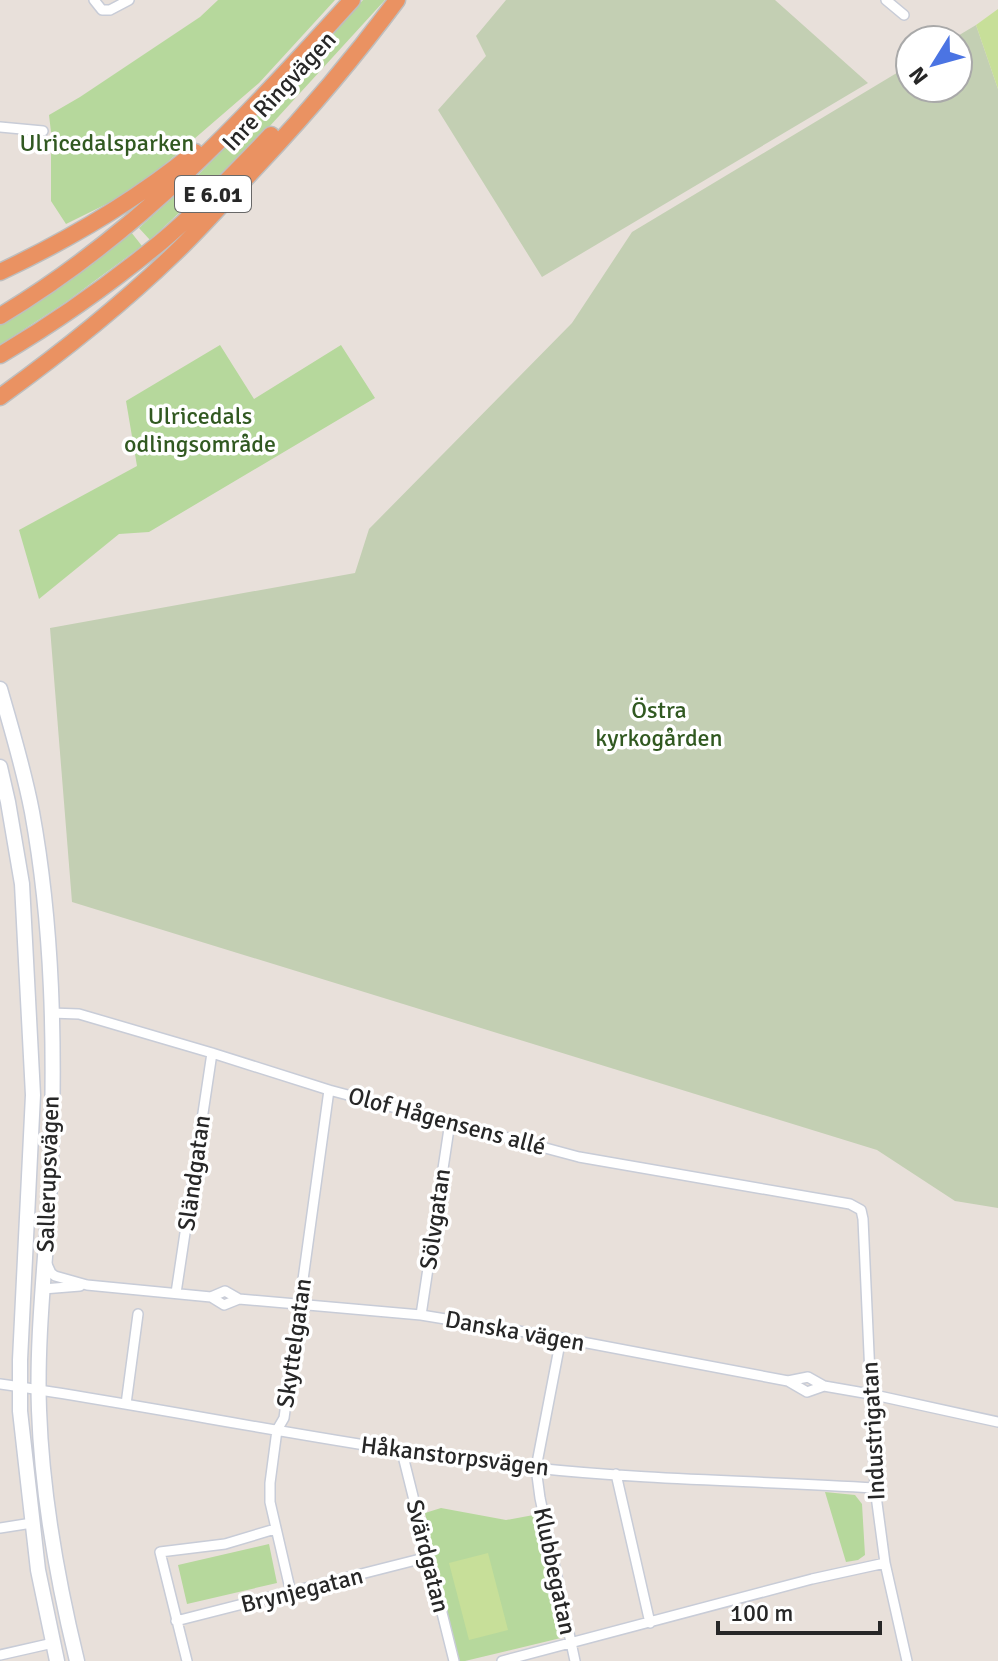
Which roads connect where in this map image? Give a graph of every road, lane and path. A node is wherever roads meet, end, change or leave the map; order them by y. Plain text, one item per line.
1 (94, 0) edge
2 (129, 0) edge
3 (352, 0) edge
4 (396, 0) edge
5 (886, 0) edge
6 (904, 15) dead end
7 (278, 80) junction
8 (0, 127) edge
9 (43, 131) dead end
10 (0, 272) edge
11 (0, 316) edge
12 (0, 355) edge
13 (2, 396) edge
14 (0, 689) edge
15 (0, 767) edge
16 (51, 1013) junction
17 (212, 1053) junction
18 (329, 1090) junction
19 (450, 1122) junction
20 (28, 1192) junction
21 (850, 1204) joint
22 (45, 1255) junction
23 (87, 1285) junction
24 (43, 1289) junction
25 (176, 1293) junction
26 (299, 1305) junction
27 (138, 1314) dead end
28 (421, 1315) junction
29 (561, 1338) junction
30 (0, 1384) edge
31 (20, 1387) junction
32 (39, 1389) junction
33 (870, 1394) junction
34 (126, 1404) junction
35 (998, 1422) edge
36 (277, 1430) junction
37 (402, 1452) junction
38 (536, 1468) junction
39 (616, 1474) junction
40 (875, 1488) junction
41 (32, 1523) junction
42 (0, 1528) edge
43 (275, 1529) junction
44 (428, 1557) junction
45 (885, 1563) junction
46 (291, 1593) junction
47 (176, 1621) junction
48 (650, 1623) junction
49 (53, 1643) junction
50 (571, 1644) junction
51 (0, 1655) edge
52 (905, 1660) edge
53 (57, 1661) edge
54 (77, 1661) edge
55 (187, 1661) edge
56 (454, 1661) edge
57 (502, 1661) edge
58 (575, 1661) edge

1 - 2 street
3 - 7 highway, Inre Ringvägen / E 6.01
4 - 12 highway, Inre Ringvägen / E 6.01
4 - 13 highway
5 - 6 street
7 - 10 highway
7 - 11 highway, Inre Ringvägen / E 6.01
8 - 9 street
14 - 16 main road, Sallerupsvägen
15 - 20 main road, Sallerupsvägen
16 - 17 street, Olof Hågensens allé
16 - 22 main road, Sallerupsvägen
17 - 18 street, Olof Hågensens allé
17 - 25 street, Sländgatan
18 - 19 street, Olof Hågensens allé
18 - 26 street, Skyttelgatan
19 - 21 street, Olof Hågensens allé
19 - 28 street, Sölvgatan
20 - 24 main road
20 - 31 main road, Sallerupsvägen
21 - 33 street, Industrigatan
22 - 23 street, Danska vägen
22 - 24 main road, Sallerupsvägen
23 - 24 street, Danska vägen
23 - 25 street, Danska vägen
24 - 32 main road, Sallerupsvägen
25 - 26 street, Danska vägen
26 - 28 street, Danska vägen
26 - 36 street, Skyttelgatan
27 - 34 street
28 - 29 street, Danska vägen
29 - 33 street, Danska vägen
29 - 38 street, Klubbegatan
30 - 31 street, Håkanstorpsvägen
31 - 32 street, Håkanstorpsvägen
31 - 41 main road, Sallerupsvägen
32 - 34 street, Håkanstorpsvägen
32 - 54 main road, Sallerupsvägen
33 - 35 street, Danska vägen
33 - 40 street, Industrigatan
34 - 36 street, Håkanstorpsvägen
36 - 37 street, Håkanstorpsvägen
36 - 43 street, Skyttelgatan
37 - 38 street, Håkanstorpsvägen
37 - 44 street, Svärdgatan
38 - 39 street, Håkanstorpsvägen
38 - 50 street, Klubbegatan
39 - 40 street, Håkanstorpsvägen
39 - 48 street
40 - 45 street, Industrigatan
41 - 42 street
41 - 49 main road, Sallerupsvägen
43 - 46 street, Skyttelgatan
43 - 47 street
44 - 46 street, Brynjegatan
44 - 56 street, Svärdgatan
45 - 48 street
45 - 52 street, Industrigatan
46 - 47 street, Brynjegatan
47 - 55 street
48 - 50 street
49 - 51 street
49 - 53 main road, Sallerupsvägen
50 - 57 street
50 - 58 street, Klubbegatan

